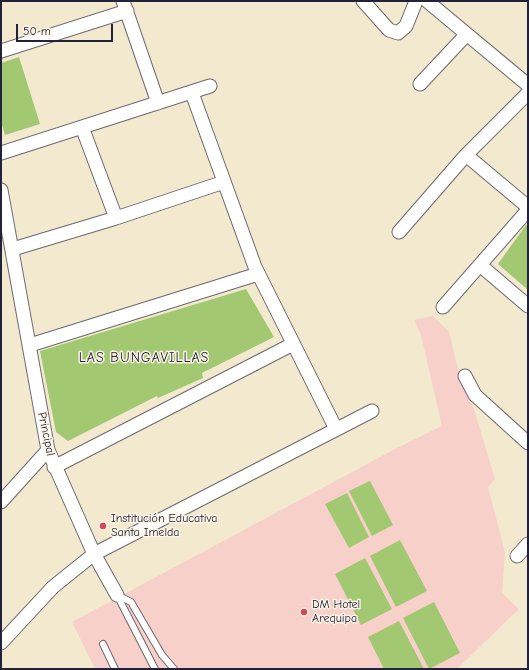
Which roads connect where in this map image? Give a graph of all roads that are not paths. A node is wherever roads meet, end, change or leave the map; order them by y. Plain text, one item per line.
1 (363, 1) edge
2 (416, 1) edge
3 (427, 1) edge
4 (125, 6) edge
5 (466, 35) junction
6 (1, 51) edge
7 (420, 84) dead end
8 (210, 86) dead end
9 (528, 86) edge
10 (192, 93) junction
11 (528, 93) edge
12 (158, 103) junction
13 (82, 127) junction
14 (1, 153) edge
15 (466, 155) junction
16 (224, 182) junction
17 (1, 190) edge
18 (528, 209) edge
19 (116, 218) junction
20 (399, 232) dead end
21 (13, 249) junction
22 (480, 265) junction
23 (258, 274) junction
24 (443, 306) dead end
25 (528, 306) edge
26 (293, 344) junction
27 (30, 345) junction
28 (465, 376) dead end
29 (372, 411) dead end
30 (336, 429) junction
31 (528, 442) edge
32 (48, 450) junction
33 (54, 467) junction
34 (1, 502) edge
35 (528, 544) edge
36 (94, 554) junction
37 (517, 556) dead end
38 (118, 595) junction
39 (1, 643) edge
40 (103, 644) dead end
41 (115, 669) edge
42 (155, 669) edge
43 (174, 669) edge

1 - 2 street
3 - 5 street
4 - 6 street
4 - 12 street
5 - 7 street
5 - 9 street
8 - 10 street
10 - 12 street
10 - 16 street
11 - 15 street
12 - 13 street
13 - 14 street
13 - 19 street
15 - 18 street
15 - 20 street
16 - 19 street
16 - 23 street
17 - 21 street, Principal
18 - 22 street
19 - 21 street
21 - 27 street, Principal
22 - 24 street
22 - 25 street
23 - 26 street
23 - 27 street
26 - 30 street
26 - 33 street
27 - 32 street, Principal
28 - 31 street
29 - 30 street
30 - 36 street
32 - 33 street, Principal
32 - 34 street
33 - 36 street, Principal
35 - 37 street
36 - 38 street, Principal
36 - 39 street
38 - 42 lane
38 - 43 lane, Principal
40 - 41 lane

